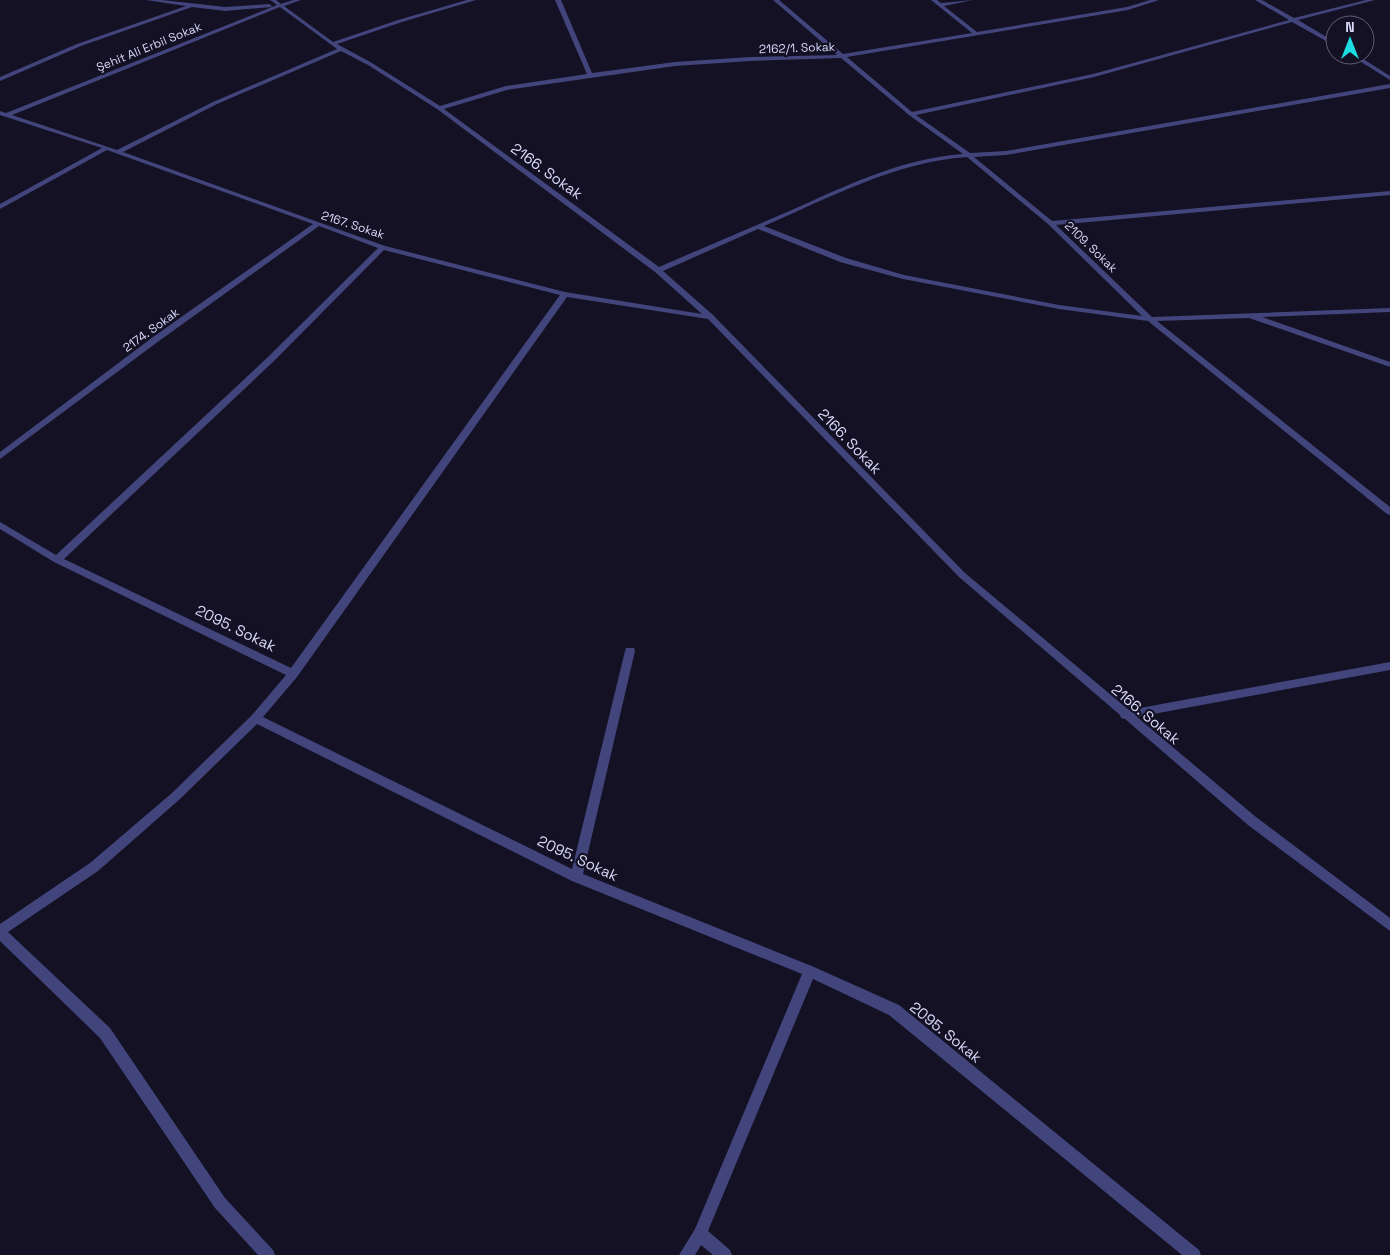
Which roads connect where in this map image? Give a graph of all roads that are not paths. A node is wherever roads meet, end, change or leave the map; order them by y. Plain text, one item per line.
1 (149, 0) edge
2 (298, 0) edge
3 (473, 0) edge
4 (558, 0) edge
5 (776, 0) edge
6 (934, 0) edge
7 (970, 0) edge
8 (1156, 0) edge
9 (1258, 0) edge
10 (1372, 0) edge
11 (276, 3) edge
12 (940, 5) junction
13 (190, 6) junction
14 (1294, 19) junction
15 (976, 34) junction
16 (1325, 38) edge
17 (332, 44) junction
18 (341, 49) junction
19 (842, 56) junction
20 (1369, 65) edge
21 (590, 75) junction
22 (1390, 78) edge
23 (0, 79) edge
24 (1390, 86) edge
25 (439, 108) junction
26 (4, 114) edge
27 (911, 114) junction
28 (106, 148) junction
29 (117, 152) junction
30 (968, 155) junction
31 (1390, 193) edge
32 (0, 207) edge
33 (1050, 223) junction
34 (317, 225) junction
35 (757, 226) junction
36 (383, 247) junction
37 (658, 270) junction
38 (565, 294) junction
39 (1390, 310) edge
40 (1246, 314) junction
41 (710, 317) junction
42 (1150, 318) junction
43 (1390, 365) edge
44 (0, 456) edge
45 (1390, 512) edge
46 (0, 525) edge
47 (57, 560) junction
48 (630, 651) dead end
49 (1390, 666) edge
50 (293, 674) junction
51 (1125, 715) junction
52 (256, 718) junction
53 (576, 877) junction
54 (1390, 925) edge
55 (0, 932) edge
56 (810, 971) junction
57 (700, 1234) junction
58 (268, 1255) edge
59 (686, 1255) edge
60 (725, 1255) edge
61 (1194, 1255) edge

1 - 13 street
2 - 11 street, Şehit Ali Erbil Sokak
3 - 17 street
4 - 21 street
5 - 19 street, 2109. Sokak
6 - 12 street
7 - 12 street
8 - 15 street, 2162/1. Sokak
9 - 14 street
10 - 14 street
11 - 13 street
11 - 17 street, 2166. Sokak
11 - 26 street, Şehit Ali Erbil Sokak
12 - 15 street
13 - 23 street
14 - 16 street
14 - 27 street
15 - 19 street, 2162/1. Sokak
17 - 18 street, 2166. Sokak
18 - 25 street, 2166. Sokak
18 - 29 street
19 - 21 street, 2162/1. Sokak
19 - 27 street, 2109. Sokak
20 - 22 street
21 - 25 street, 2162/1. Sokak
24 - 30 street
25 - 37 street, 2166. Sokak
26 - 28 street, 2167. Sokak
27 - 30 street, 2109. Sokak
28 - 29 street, 2167. Sokak
28 - 32 street
29 - 34 street, 2167. Sokak
30 - 33 street, 2109. Sokak
30 - 35 street
31 - 33 street
33 - 42 street, 2109. Sokak
34 - 36 street, 2167. Sokak
34 - 44 street, 2174. Sokak
35 - 37 street
35 - 42 street
36 - 38 street, 2167. Sokak
36 - 47 street
37 - 41 street, 2166. Sokak
38 - 41 street, 2167. Sokak
38 - 50 street
39 - 40 street
40 - 42 street
40 - 43 street
41 - 51 street, 2166. Sokak
42 - 45 street, 2109. Sokak
46 - 47 street, 2095. Sokak
47 - 50 street, 2095. Sokak
48 - 53 street
49 - 51 street
50 - 52 street
51 - 54 street, 2166. Sokak
52 - 53 street, 2095. Sokak
52 - 55 street
53 - 56 street, 2095. Sokak
55 - 58 street
56 - 57 street
56 - 61 street, 2095. Sokak
57 - 59 street
57 - 60 street

